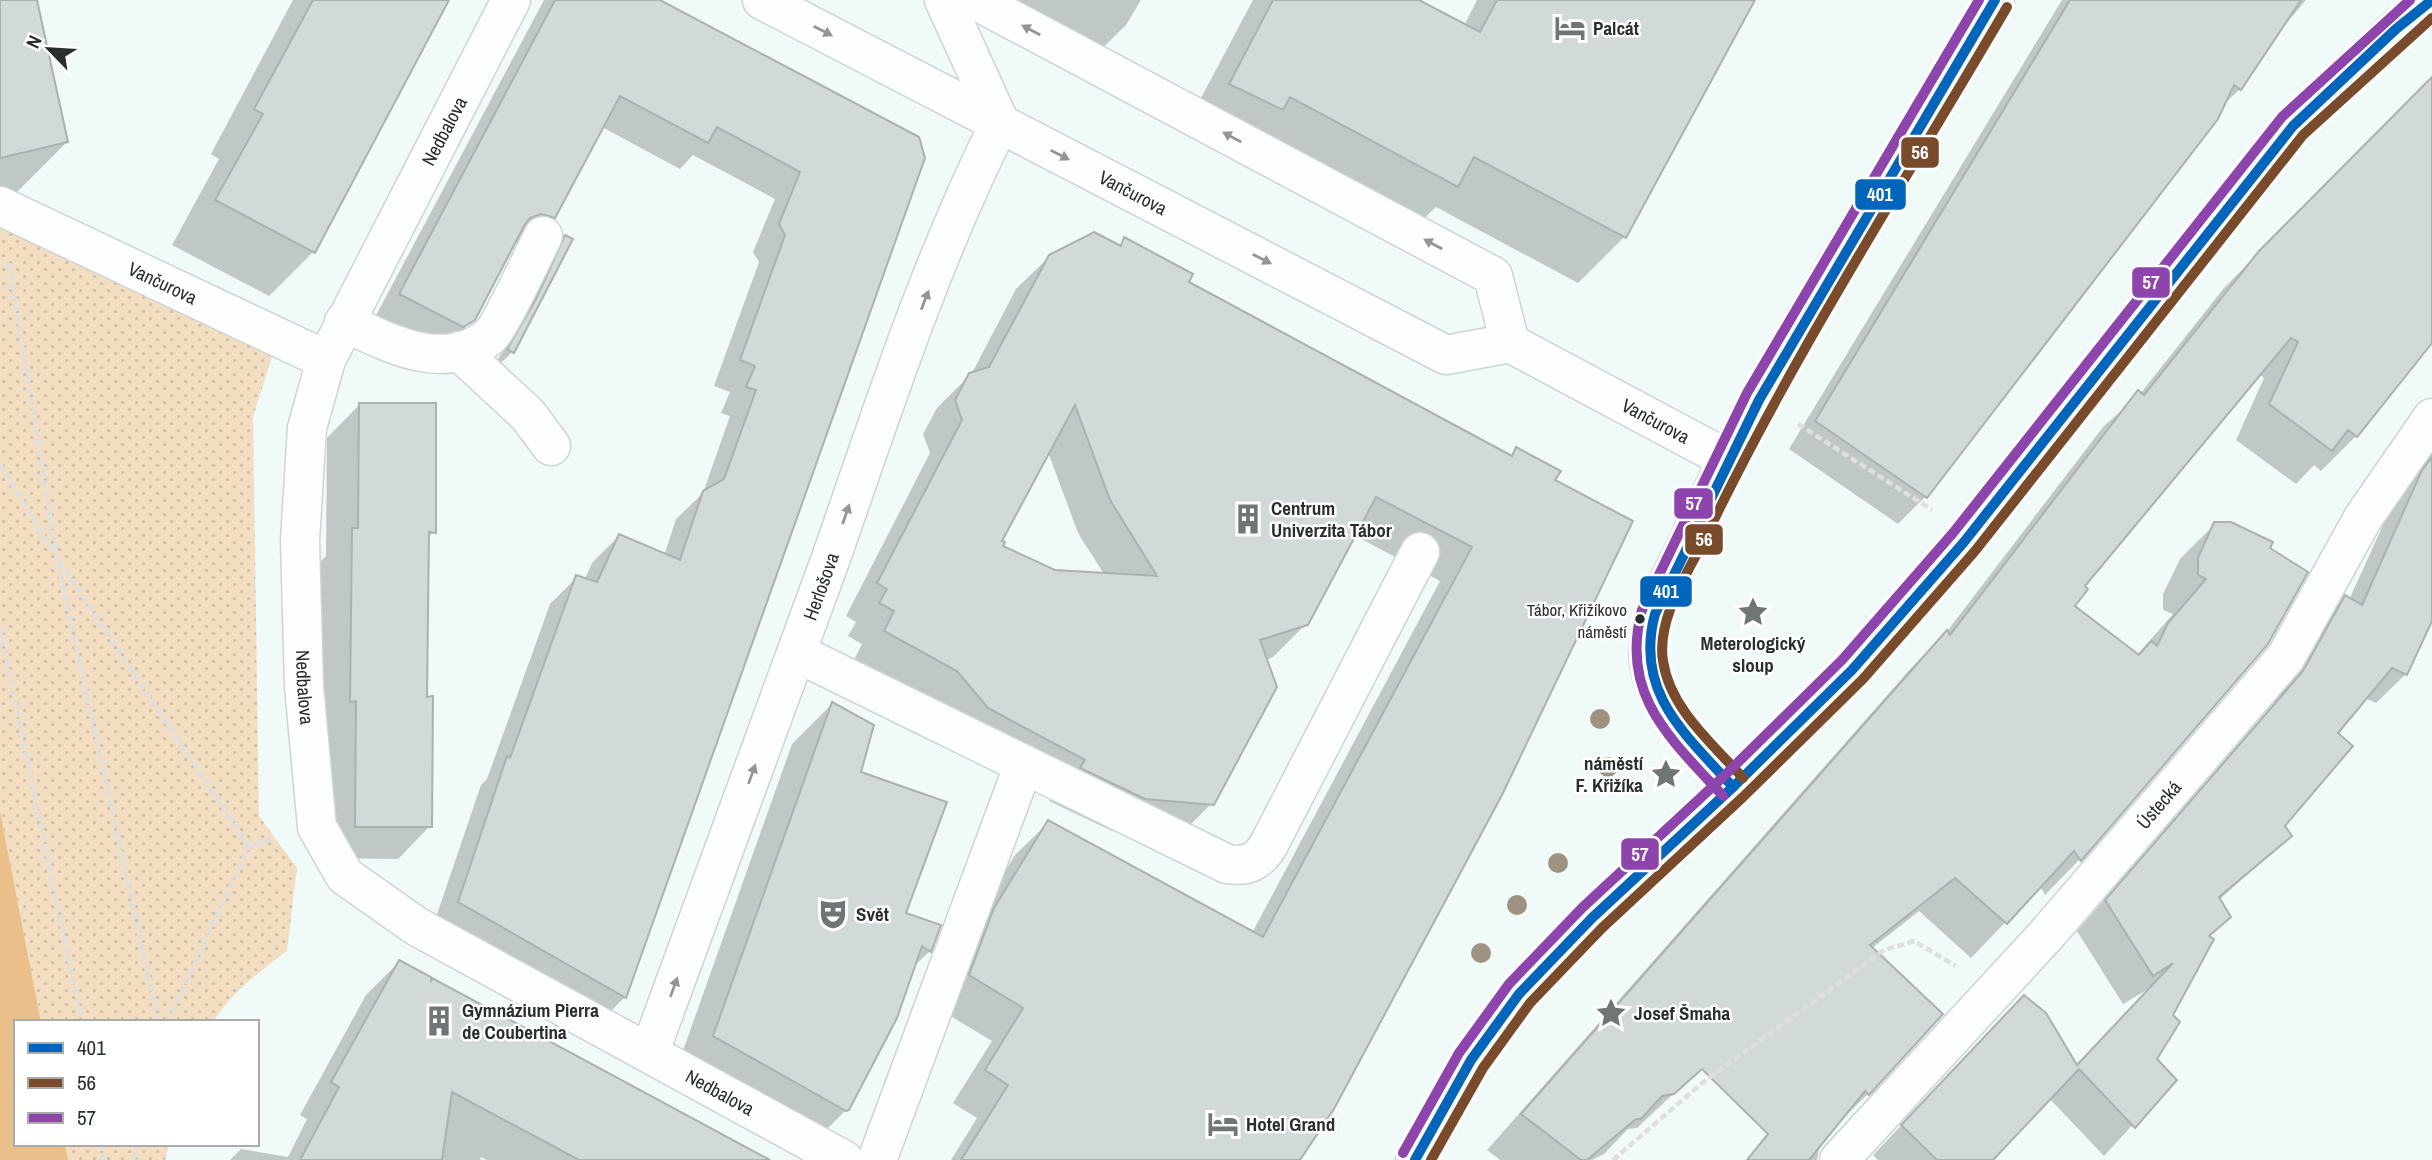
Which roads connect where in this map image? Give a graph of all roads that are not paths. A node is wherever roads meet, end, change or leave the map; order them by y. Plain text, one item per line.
1 (511, 0) edge
2 (762, 0) edge
3 (944, 0) edge
4 (975, 0) edge
5 (1995, 0) edge
6 (2432, 0) edge
7 (1000, 123) junction
8 (0, 206) edge
9 (543, 236) dead end
10 (344, 322) junction
11 (1510, 344) junction
12 (459, 351) junction
13 (326, 360) junction
14 (2432, 418) edge
15 (551, 446) dead end
16 (1727, 458) junction
17 (1420, 552) dead end
18 (797, 653) junction
19 (1024, 764) junction
20 (1733, 787) junction
21 (650, 1051) junction
22 (822, 1154) edge
23 (877, 1160) edge
24 (1415, 1160) edge
25 (1839, 1160) edge

1 - 10 street, Nedbalova
2 -> 7 street, Vančurova
3 - 7 street
11 -> 4 street
5 - 16 street
6 - 20 main road
7 -> 11 street, Vančurova
18 -> 7 street, Herlošova
8 - 13 street, Vančurova
9 - 12 street
10 - 12 street
10 - 13 street, Nedbalova
11 - 16 street, Vančurova
12 - 15 street
13 - 21 street, Nedbalova
14 - 25 street, Ústecká
16 - 20 street
17 - 19 street
18 - 19 street
21 -> 18 street, Herlošova
19 - 23 street
20 - 24 main road
21 - 22 street, Nedbalova

